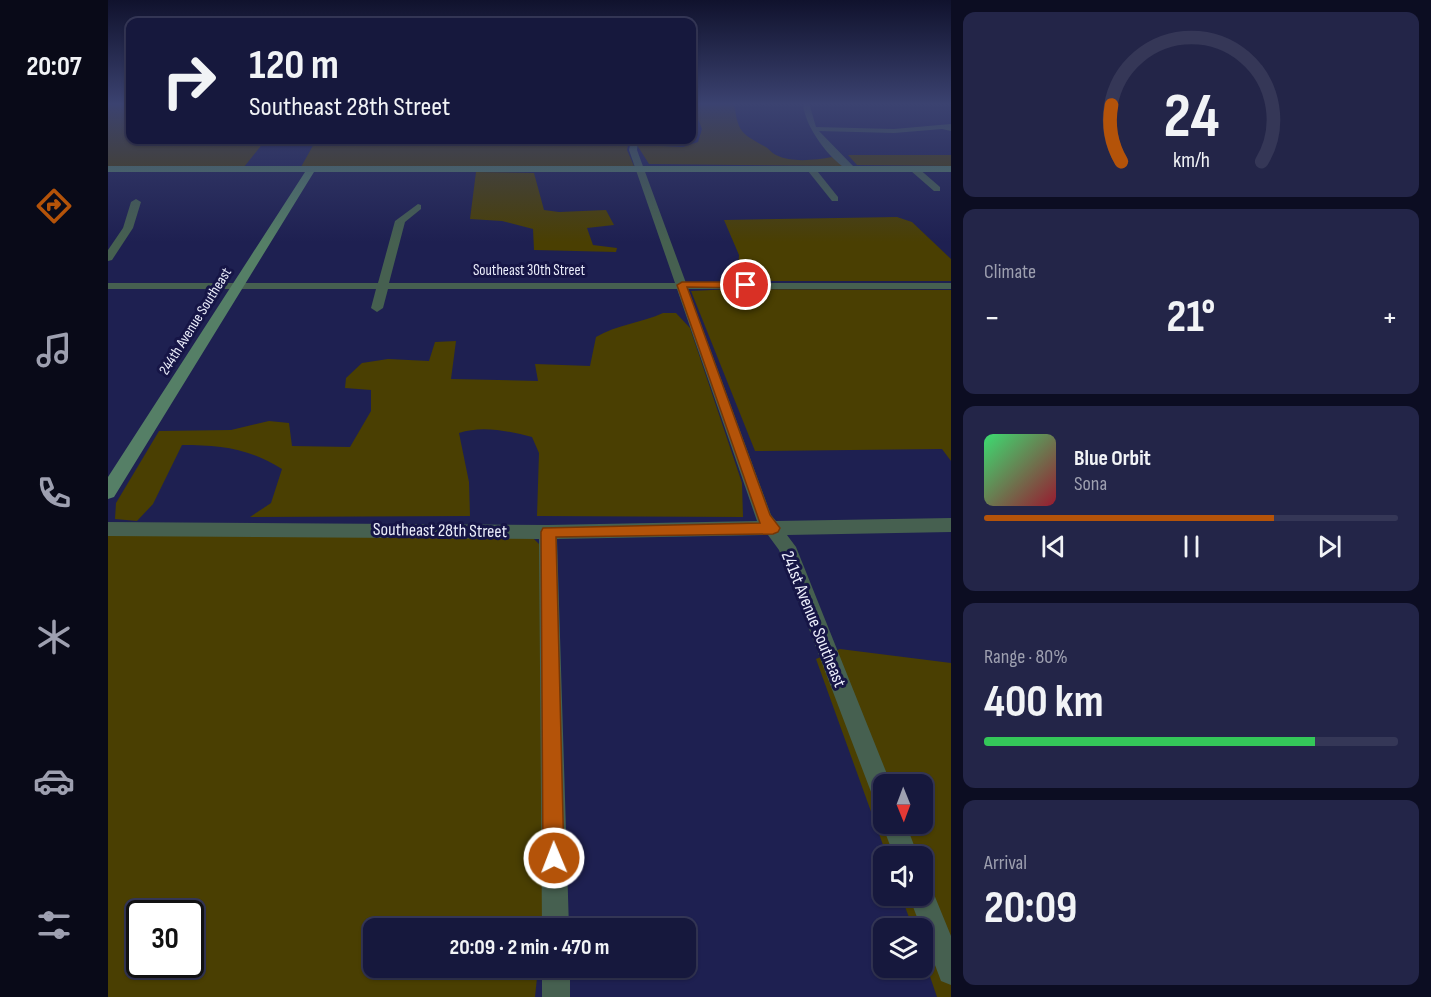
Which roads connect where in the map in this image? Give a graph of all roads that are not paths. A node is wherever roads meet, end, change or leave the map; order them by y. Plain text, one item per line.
1 (633, 150) edge
2 (832, 150) edge
3 (108, 169) edge
4 (311, 169) junction
5 (642, 169) junction
6 (811, 169) junction
7 (851, 169) junction
8 (914, 169) junction
9 (951, 169) edge
10 (937, 189) dead end
11 (835, 199) dead end
12 (136, 202) dead end
13 (418, 207) dead end
14 (108, 258) edge
15 (237, 285) junction
16 (384, 285) junction
17 (682, 285) junction
18 (108, 286) edge
19 (951, 286) edge
20 (377, 308) dead end
21 (108, 492) edge
22 (951, 525) edge
23 (773, 528) junction
24 (108, 529) edge
25 (548, 532) junction
26 (875, 774) edge
27 (926, 906) edge
28 (555, 918) edge
29 (951, 971) edge

1 - 5 street, 241st Avenue Southeast
2 - 7 street
3 - 4 street
4 - 5 street
4 - 15 street, 244th Avenue Southeast
5 - 6 street
5 - 17 street, 241st Avenue Southeast
6 - 7 street
6 - 11 street
7 - 8 street
8 - 9 street
8 - 10 street
12 - 14 street
13 - 16 street
15 - 16 street, Southeast 30th Street
15 - 18 street, Southeast 30th Street
15 - 21 street, 244th Avenue Southeast
16 - 17 street, Southeast 30th Street
16 - 20 street
17 - 19 street, Southeast 30th Street
17 - 23 street, 241st Avenue Southeast
22 - 23 street, Southeast 28th Street
23 - 25 street, Southeast 28th Street
23 - 26 street, 241st Avenue Southeast
24 - 25 street, Southeast 28th Street
25 - 28 street
27 - 29 street

